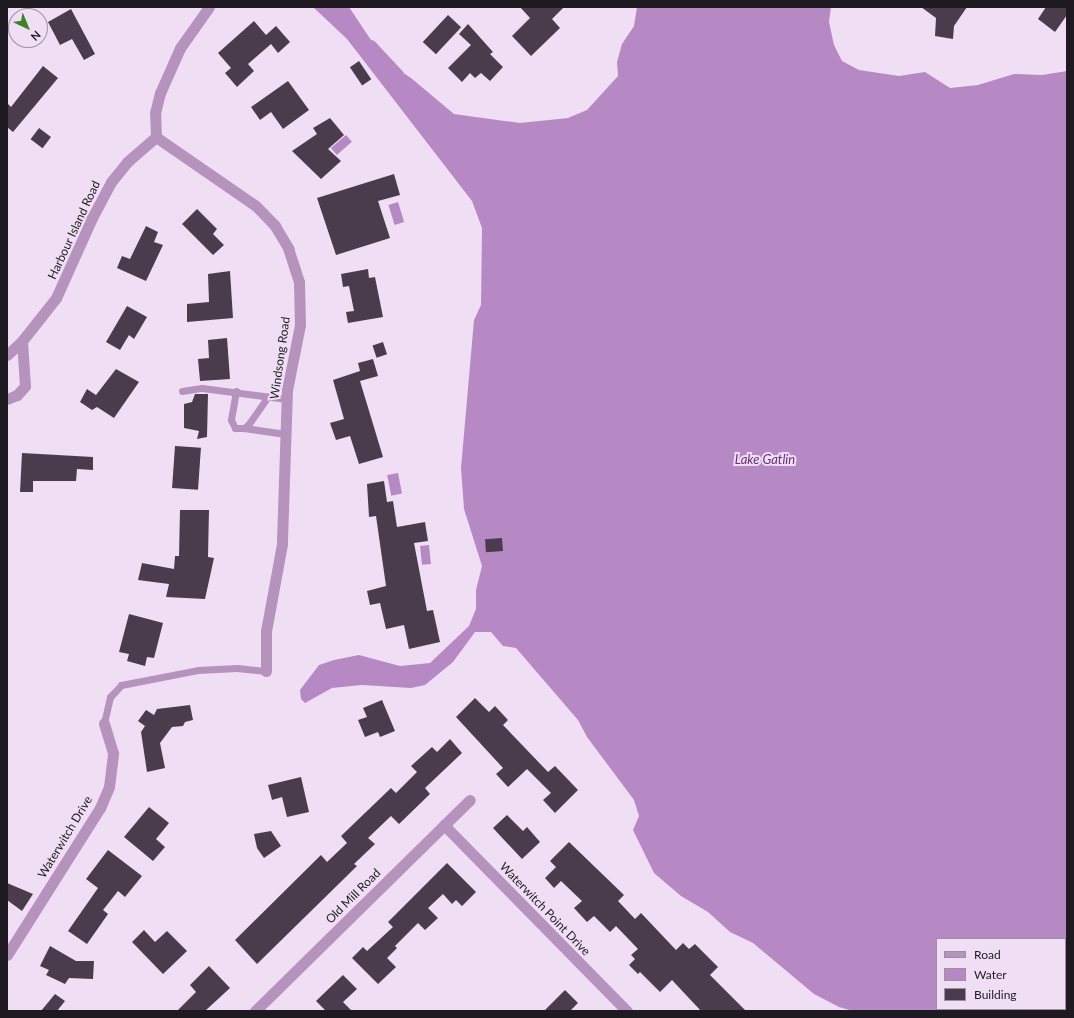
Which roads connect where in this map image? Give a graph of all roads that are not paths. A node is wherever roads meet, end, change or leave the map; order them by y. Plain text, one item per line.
1 (209, 7) edge
2 (156, 137) junction
3 (22, 341) junction
4 (7, 355) edge
5 (182, 391) dead end
6 (236, 391) junction
7 (268, 396) junction
8 (7, 399) edge
9 (287, 399) junction
10 (244, 428) junction
11 (286, 434) junction
12 (266, 671) joint
13 (104, 723) joint
14 (470, 800) dead end
15 (444, 825) junction
16 (7, 955) edge
17 (255, 1011) edge
18 (627, 1011) edge

1 - 2 street
2 - 3 street, Harbour Island Road
2 - 9 street, Windsong Road
3 - 4 street, Harbour Island Road
3 - 8 street
5 - 6 lane
6 - 7 lane
6 - 10 lane
7 - 9 lane
7 - 10 lane
9 - 11 street, Windsong Road
10 - 11 lane
11 - 12 street, Windsong Road
12 - 13 lane
13 - 16 street, Waterwitch Drive
14 - 15 street, Old Mill Road
15 - 17 street, Old Mill Road
15 - 18 street, Waterwitch Point Drive

